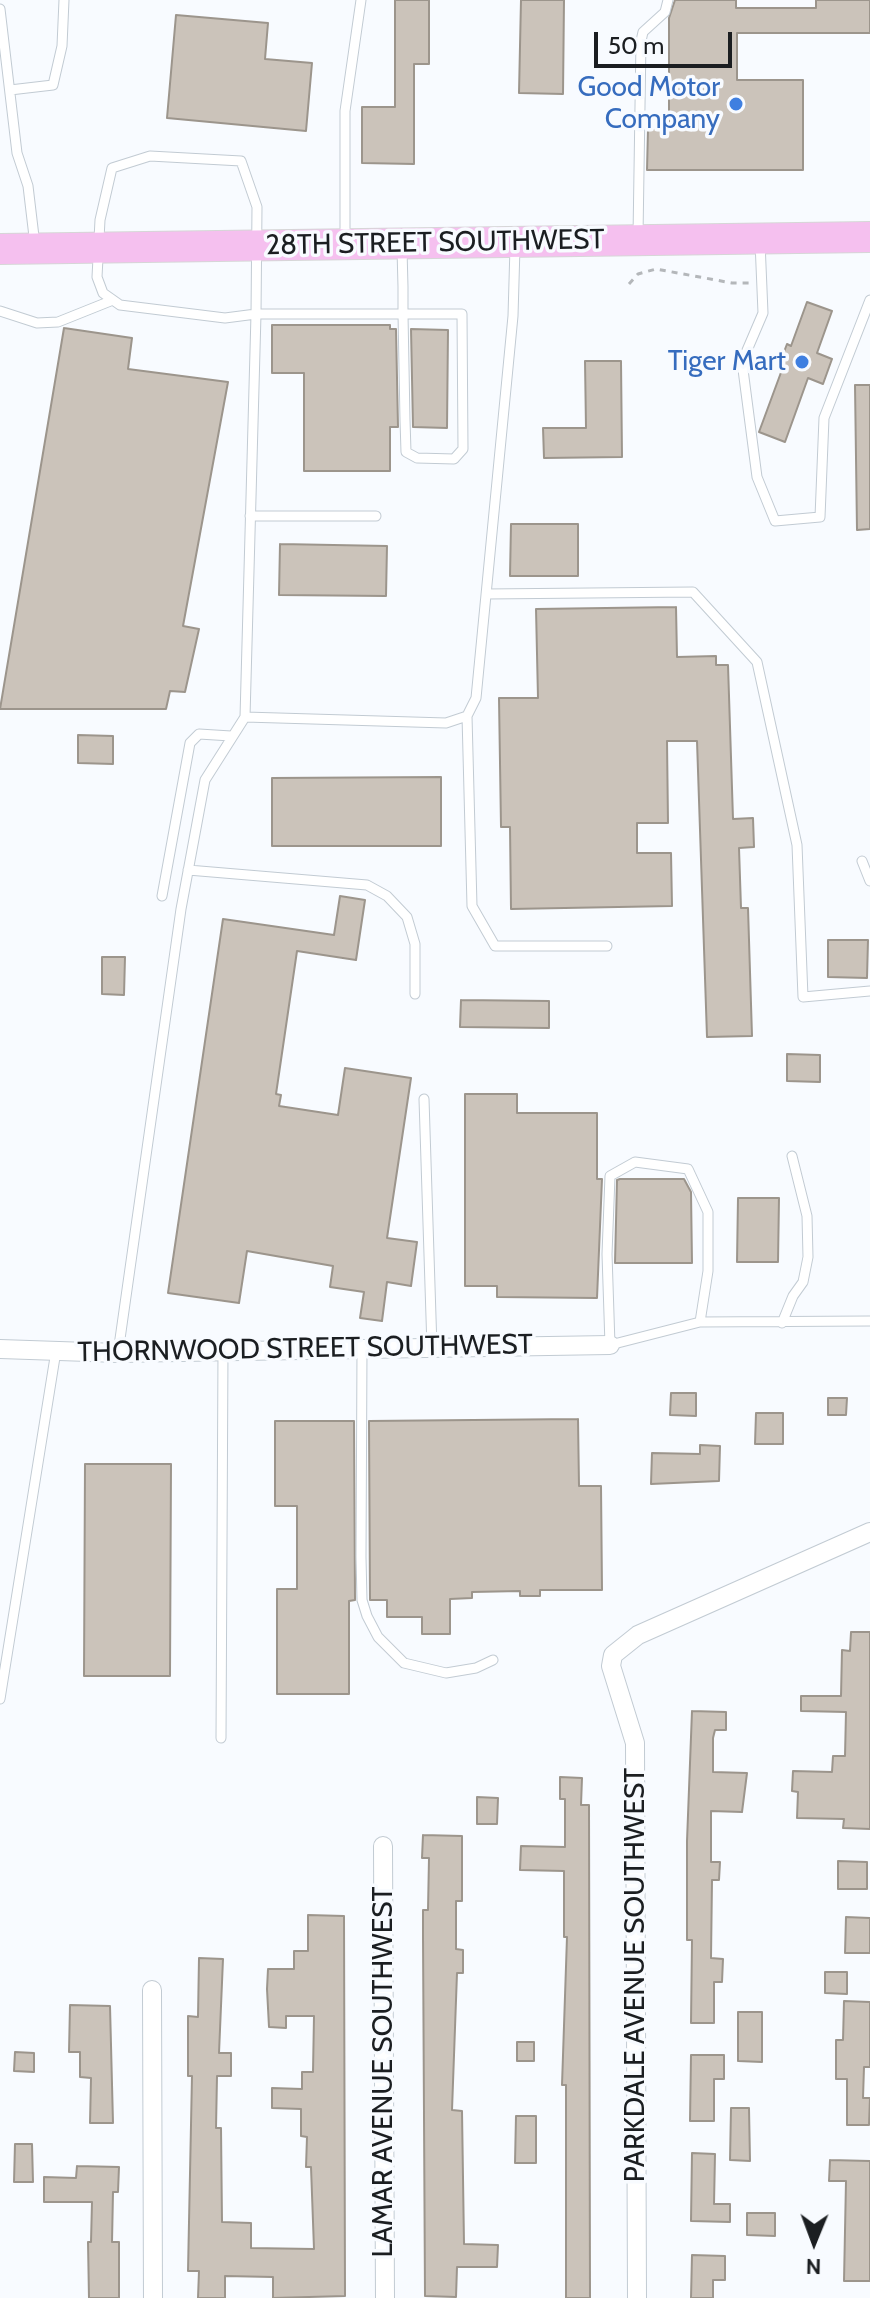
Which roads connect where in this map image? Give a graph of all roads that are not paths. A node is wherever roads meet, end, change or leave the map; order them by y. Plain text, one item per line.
1 (64, 0) edge
2 (361, 0) edge
3 (668, 0) edge
4 (0, 9) edge
5 (10, 90) junction
6 (870, 237) edge
7 (760, 238) junction
8 (638, 240) junction
9 (515, 241) junction
10 (402, 243) junction
11 (345, 244) junction
12 (255, 246) junction
13 (97, 248) junction
14 (0, 249) edge
15 (35, 249) junction
16 (113, 300) junction
17 (870, 300) edge
18 (0, 311) edge
19 (256, 314) junction
20 (403, 314) junction
21 (250, 516) junction
22 (376, 516) dead end
23 (486, 594) junction
24 (467, 716) junction
25 (245, 717) junction
26 (231, 736) junction
27 (862, 861) dead end
28 (188, 870) junction
29 (870, 881) edge
30 (162, 896) dead end
31 (607, 946) dead end
32 (870, 991) edge
33 (415, 994) dead end
34 (424, 1099) dead end
35 (792, 1156) dead end
36 (870, 1321) edge
37 (700, 1322) junction
38 (782, 1323) junction
39 (610, 1345) junction
40 (432, 1348) junction
41 (0, 1349) edge
42 (362, 1349) junction
43 (56, 1351) junction
44 (223, 1351) junction
45 (118, 1353) junction
46 (870, 1532) edge
47 (493, 1660) dead end
48 (0, 1699) edge
49 (221, 1738) dead end
50 (383, 1846) dead end
51 (152, 1990) dead end
52 (153, 2298) edge
53 (385, 2298) edge
54 (637, 2298) edge

1 - 5 lane
2 - 11 lane
3 - 8 lane
4 - 5 lane
5 - 15 lane
6 - 7 main road, 28TH STREET SOUTHWEST
7 - 8 main road, 28TH STREET SOUTHWEST
7 - 17 lane
8 - 9 main road, 28TH STREET SOUTHWEST
9 - 10 main road, 28TH STREET SOUTHWEST
9 - 23 lane
10 - 11 main road, 28TH STREET SOUTHWEST
10 - 20 lane
11 - 12 main road, 28TH STREET SOUTHWEST
12 - 13 main road, 28TH STREET SOUTHWEST
12 - 13 lane
12 - 19 lane
13 - 15 main road, 28TH STREET SOUTHWEST
13 - 16 lane
14 - 15 main road, 28TH STREET SOUTHWEST
16 - 18 lane
16 - 19 lane
19 - 20 lane
19 - 21 lane
20 - 20 lane
21 - 22 lane
21 - 25 lane
23 - 24 lane
23 - 32 lane
24 - 25 lane
24 - 31 lane
25 - 26 lane
26 - 28 lane
26 - 30 lane
27 - 29 lane
28 - 33 lane
28 - 45 lane
34 - 40 lane
35 - 38 lane
36 - 38 lane
37 - 38 lane
37 - 39 lane
37 - 39 lane
39 - 40 street, THORNWOOD STREET SOUTHWEST
40 - 42 street, THORNWOOD STREET SOUTHWEST
41 - 43 street, THORNWOOD STREET SOUTHWEST
42 - 44 street, THORNWOOD STREET SOUTHWEST
42 - 47 lane
43 - 45 street, THORNWOOD STREET SOUTHWEST
43 - 48 lane
44 - 45 street, THORNWOOD STREET SOUTHWEST
44 - 49 lane
46 - 54 street, PARKDALE AVENUE SOUTHWEST
50 - 53 street, LAMAR AVENUE SOUTHWEST
51 - 52 street

